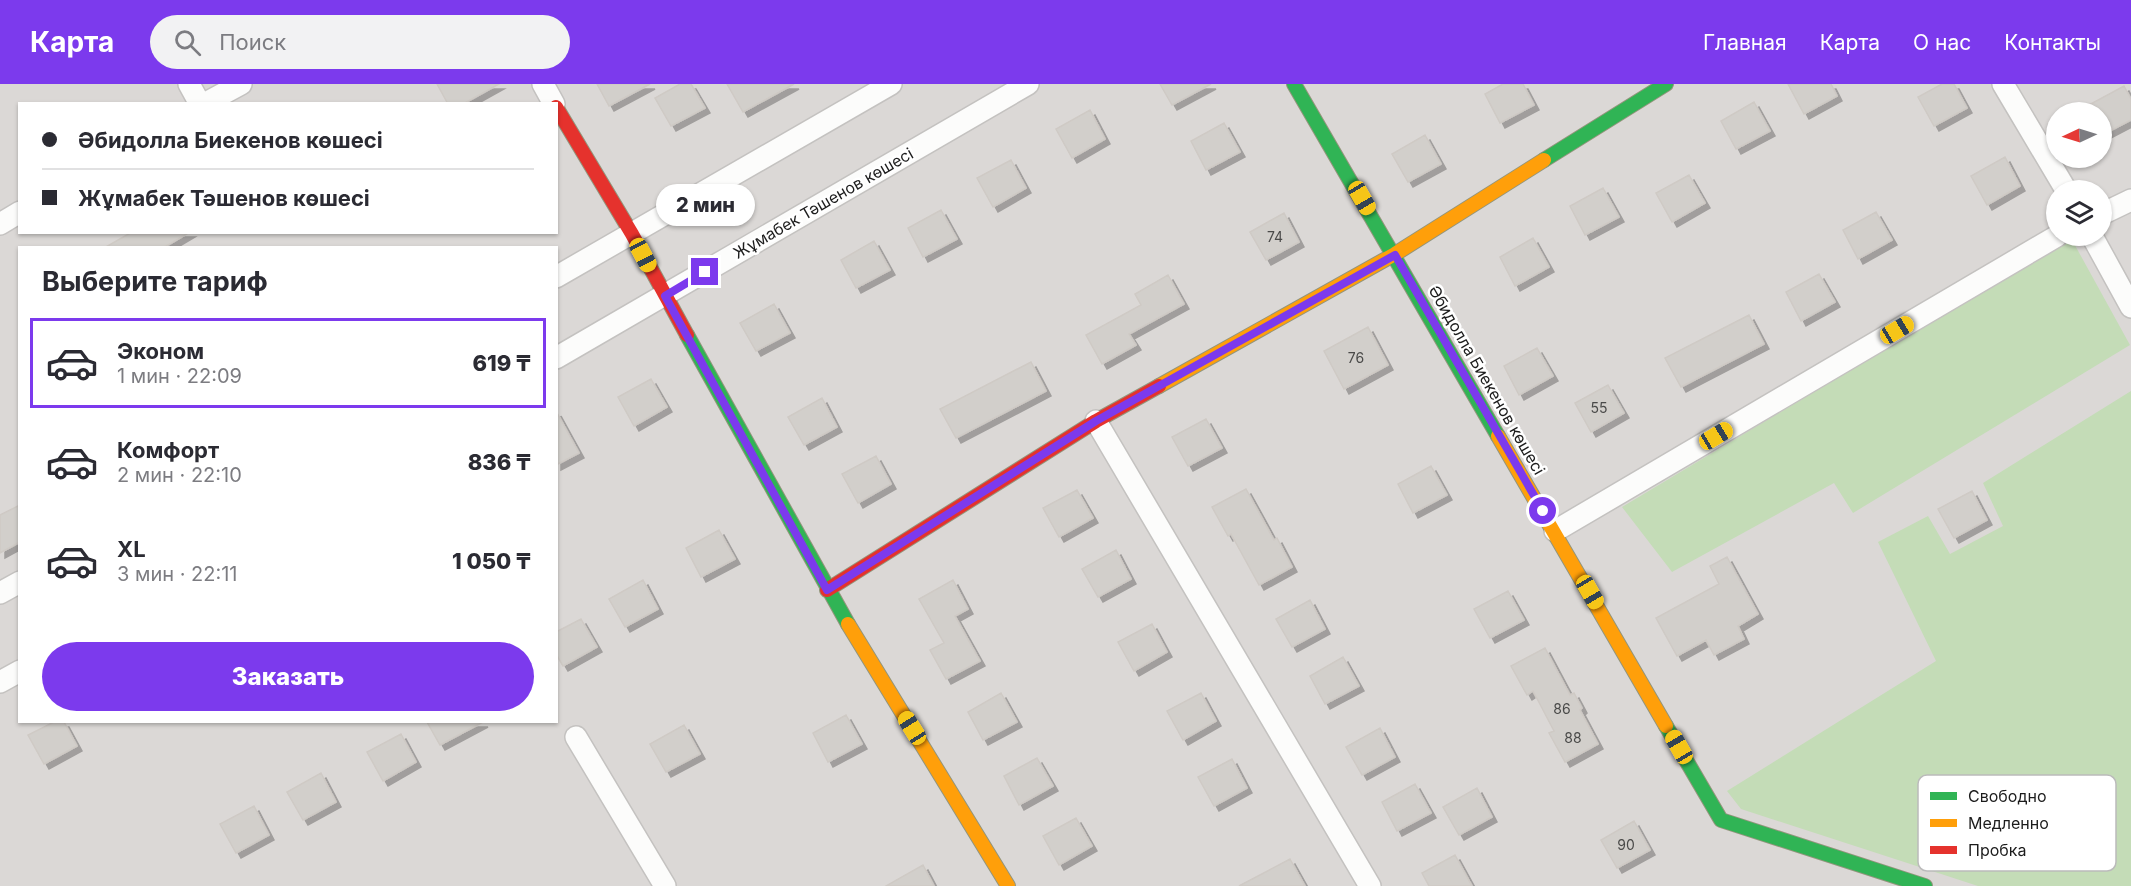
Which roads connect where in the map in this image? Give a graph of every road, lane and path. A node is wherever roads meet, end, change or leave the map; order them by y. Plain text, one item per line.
1 (189, 84) edge
2 (241, 84) edge
3 (543, 84) edge
4 (891, 84) edge
5 (1028, 84) edge
6 (1294, 84) edge
7 (1666, 84) edge
8 (2003, 84) edge
9 (199, 102) edge
10 (208, 102) edge
11 (553, 102) edge
12 (558, 110) edge
13 (2060, 180) edge
14 (2131, 201) edge
15 (2112, 210) edge
16 (18, 213) edge
17 (0, 224) edge
18 (632, 234) junction
19 (2046, 243) edge
20 (2097, 246) edge
21 (1395, 255) junction
22 (558, 276) edge
23 (665, 296) junction
24 (2131, 307) edge
25 (558, 357) edge
26 (1096, 421) junction
27 (1555, 531) junction
28 (18, 583) edge
29 (827, 590) junction
30 (0, 593) edge
31 (18, 672) edge
32 (0, 682) edge
33 (576, 737) dead end
34 (665, 886) edge
35 (1008, 886) edge
36 (1370, 886) edge
37 (1925, 886) edge

1 - 9 street
2 - 10 street
3 - 11 street
4 - 18 street
5 - 23 street, Жұмабек Тәшенов көшесі
6 - 21 street, Әбидолла Биекенов көшесі
7 - 21 street
8 - 13 street
12 - 18 street
14 - 15 street
16 - 17 street
18 - 22 street
18 - 23 street
19 - 27 street
20 - 24 street
21 - 26 street
21 - 27 street, Әбидолла Биекенов көшесі
23 - 25 street, Жұмабек Тәшенов көшесі
23 - 29 street
26 - 29 street
26 - 36 street
27 - 37 street, Әбидолла Биекенов көшесі
28 - 30 street
29 - 35 street
31 - 32 street
33 - 34 street

